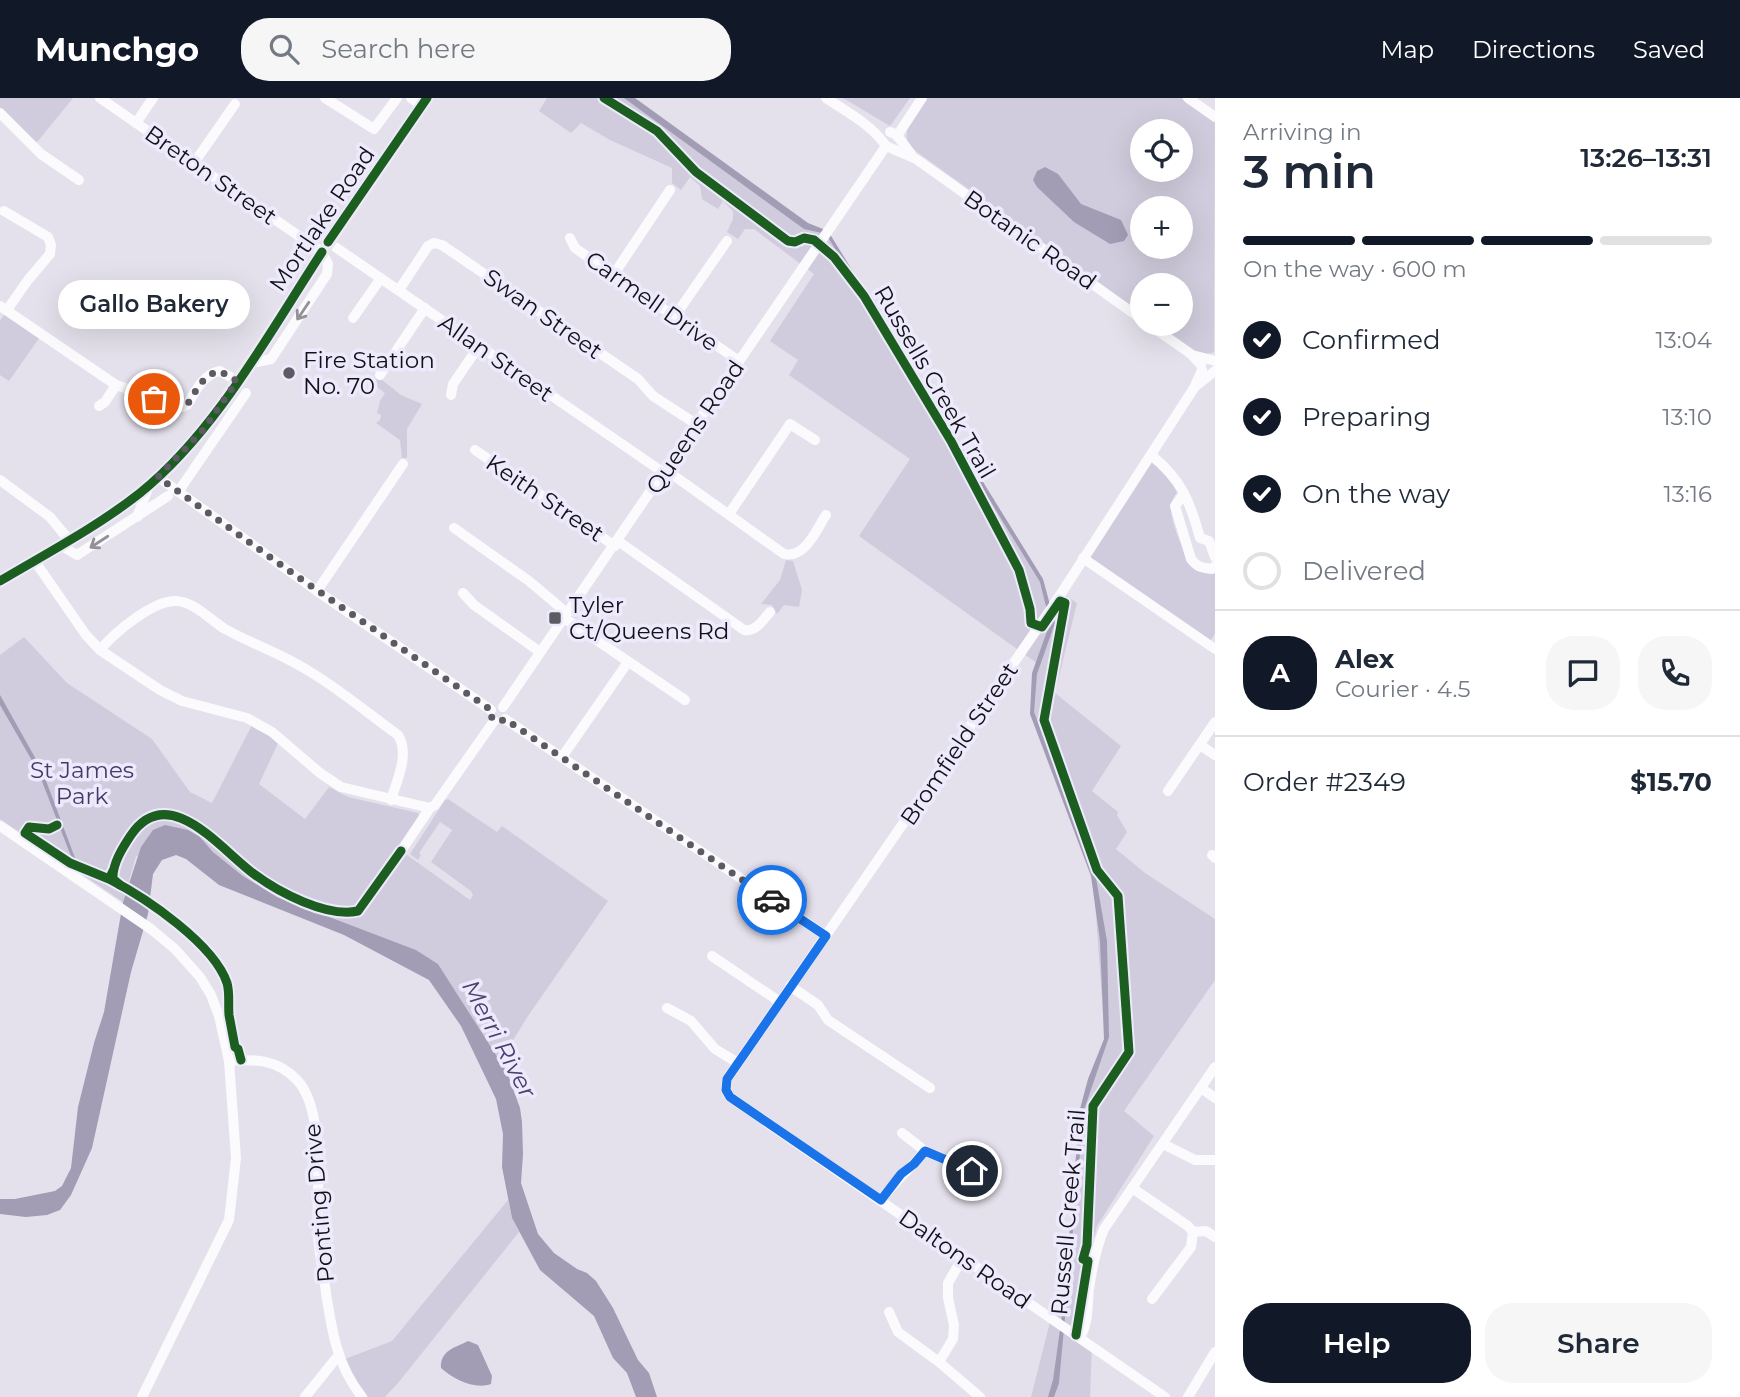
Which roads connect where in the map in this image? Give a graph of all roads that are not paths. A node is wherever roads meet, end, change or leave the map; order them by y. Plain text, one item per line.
1 (100, 98) edge
2 (153, 98) edge
3 (325, 98) edge
4 (397, 98) edge
5 (826, 98) edge
6 (922, 98) edge
7 (1188, 98) edge
8 (420, 101) edge
9 (235, 104) dead end
10 (0, 113) edge
11 (1215, 117) edge
12 (136, 122) junction
13 (890, 139) junction
14 (194, 163) junction
15 (79, 180) dead end
16 (670, 190) dead end
17 (4, 211) dead end
18 (570, 238) dead end
19 (727, 241) dead end
20 (325, 247) junction
21 (614, 274) junction
22 (381, 278) junction
23 (399, 290) junction
24 (3, 308) edge
25 (425, 308) junction
26 (1130, 311) edge
27 (675, 316) junction
28 (353, 318) dead end
29 (1165, 336) edge
30 (479, 346) junction
31 (739, 361) junction
32 (1209, 364) edge
33 (378, 375) dead end
34 (237, 381) junction
35 (116, 385) junction
36 (246, 393) dead end
37 (451, 395) dead end
38 (99, 405) dead end
39 (696, 424) junction
40 (815, 440) dead end
41 (475, 450) dead end
42 (1151, 455) junction
43 (402, 464) dead end
44 (665, 471) junction
45 (0, 480) edge
46 (153, 481) junction
47 (173, 494) junction
48 (1183, 495) junction
49 (729, 514) junction
50 (826, 515) dead end
51 (137, 518) junction
52 (454, 528) dead end
53 (1200, 538) junction
54 (65, 543) junction
55 (617, 543) junction
56 (1186, 544) junction
57 (1215, 557) edge
58 (1083, 558) junction
59 (34, 560) junction
60 (1215, 566) edge
61 (0, 581) edge
62 (317, 591) junction
63 (463, 593) dead end
64 (770, 612) dead end
65 (565, 616) junction
66 (1215, 649) edge
67 (100, 650) junction
68 (540, 652) junction
69 (628, 662) junction
70 (685, 700) dead end
71 (503, 707) junction
72 (491, 710) junction
73 (505, 719) junction
74 (494, 721) junction
75 (1215, 722) edge
76 (1200, 745) junction
77 (1215, 755) edge
78 (562, 757) junction
79 (1168, 791) dead end
80 (391, 800) junction
81 (432, 807) junction
82 (0, 826) edge
83 (401, 851) dead end
84 (826, 936) junction
85 (712, 956) dead end
86 (790, 986) junction
87 (780, 1002) junction
88 (667, 1008) dead end
89 (229, 1061) junction
90 (738, 1063) junction
91 (1215, 1067) edge
92 (930, 1088) dead end
93 (1201, 1088) junction
94 (730, 1097) joint
95 (1215, 1098) edge
96 (902, 1133) dead end
97 (1163, 1144) junction
98 (925, 1151) junction
99 (1215, 1160) edge
100 (972, 1171) dead end
101 (1132, 1188) junction
102 (881, 1200) junction
103 (1193, 1232) junction
104 (1215, 1237) edge
105 (962, 1257) junction
106 (1152, 1299) dead end
107 (889, 1312) dead end
108 (1080, 1338) junction
109 (1215, 1352) edge
110 (338, 1356) junction
111 (939, 1362) junction
112 (142, 1397) edge
113 (305, 1397) edge
114 (362, 1397) edge
115 (980, 1397) edge
116 (1165, 1397) edge
117 (1188, 1397) edge

1 - 12 street, Breton Street
2 - 12 street
3 - 4 street
5 - 13 street, Botanic Road
6 - 13 street, Queens Road
7 - 11 street
8 - 20 main road, Mortlake Road
9 - 14 street
10 - 15 street
12 - 14 street, Breton Street
13 - 26 street, Botanic Road
13 - 31 street, Queens Road
14 - 20 street, Breton Street
16 - 21 street
17 - 24 street
18 - 21 street, Carmell Drive
19 - 27 street
20 - 22 street, Allan Street
20 - 34 main road, Mortlake Road
21 - 27 street, Carmell Drive
22 - 23 street, Allan Street
22 - 28 street
23 - 25 street, Allan Street
23 - 39 street, Swan Street
24 - 35 street
25 - 30 street, Allan Street
25 - 33 street
27 - 31 street, Carmell Drive
29 - 32 street
30 - 37 street
30 - 44 street, Allan Street
31 - 39 street, Queens Road
32 - 42 street, Bromfield Street
34 - 35 street
34 - 46 main road, Mortlake Road
35 - 38 street
36 - 47 street
39 - 44 street, Queens Road
40 - 49 street
41 - 55 street, Keith Street
42 - 48 street
42 - 58 street, Bromfield Street
43 - 62 street
44 - 49 street, Allan Street
44 - 55 street, Queens Road
45 - 54 street
46 - 47 street
46 - 51 street, Mortlake Road
46 - 54 main road, Mortlake Road
47 - 51 street
47 - 62 street
48 - 53 street
48 - 56 street
49 - 50 street, Allan Street
51 -> 54 street
52 - 65 street
53 - 56 street
53 - 57 street
54 - 59 main road, Mortlake Road
55 - 64 street, Keith Street
55 - 65 street, Queens Road
56 - 60 street
58 - 66 street
58 - 84 street, Bromfield Street
59 - 61 main road, Mortlake Road
59 - 67 street
62 - 72 street
63 - 68 street
65 - 68 street, Queens Road
65 - 69 street
67 - 80 street
67 - 80 street
68 - 71 street, Queens Road
69 - 70 street
69 - 78 street
71 - 72 street
71 - 73 street
72 - 74 street
73 - 74 street
73 - 78 street
74 - 81 street
75 - 76 street
76 - 77 street
76 - 79 street
78 - 84 street
80 - 81 street
81 - 83 street
82 - 89 street
84 - 86 street, Bromfield Street
85 - 87 street
86 - 87 street, Bromfield Street
86 - 92 street
87 - 90 street, Bromfield Street
88 - 90 street
89 - 110 street, Ponting Drive
89 - 112 street
90 - 94 street, Bromfield Street
91 - 93 street
93 - 95 street
93 - 97 street
94 - 102 street, Daltons Road
96 - 98 street
97 - 99 street
97 - 101 street
98 - 100 street
98 - 102 street
101 - 103 street
101 - 108 street
102 - 105 street, Daltons Road
103 - 104 street
103 - 106 street
105 - 108 street, Daltons Road
105 - 111 street
107 - 111 street
108 - 116 street, Daltons Road
109 - 117 street
110 - 113 street
110 - 114 street, Ponting Drive
111 - 115 street

